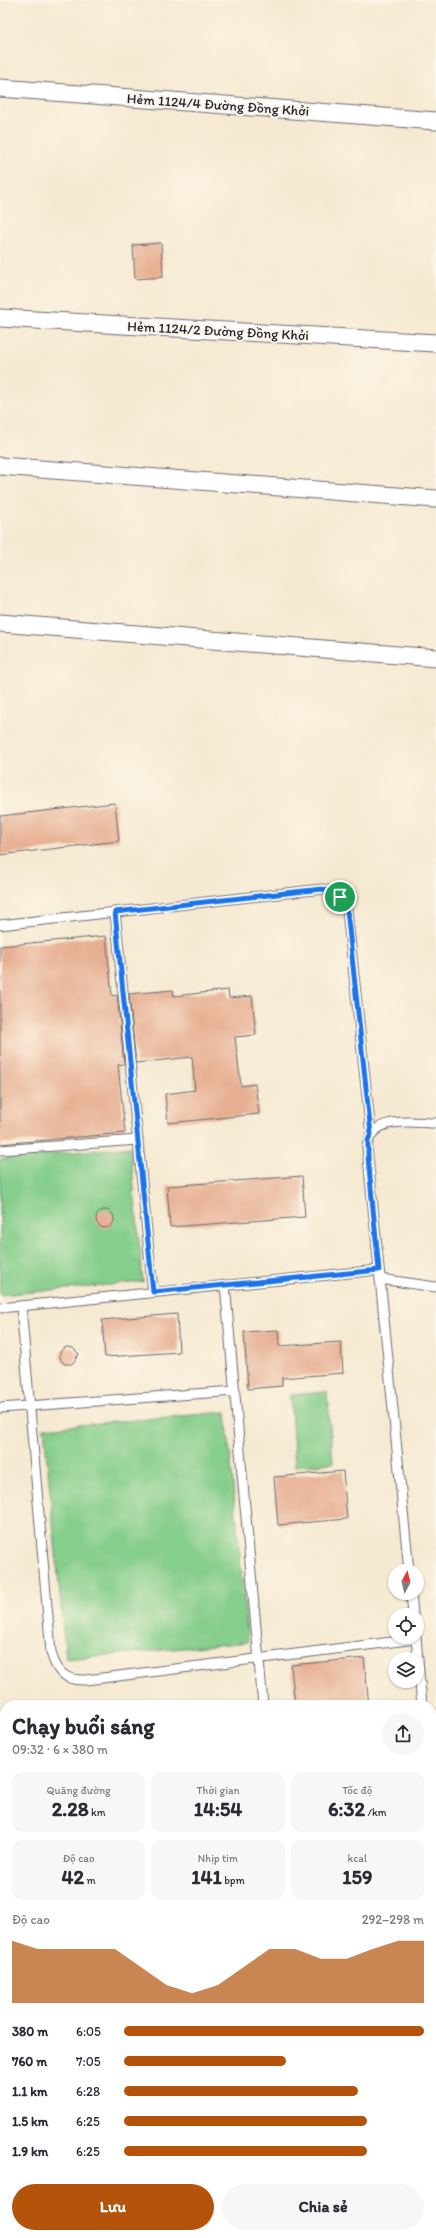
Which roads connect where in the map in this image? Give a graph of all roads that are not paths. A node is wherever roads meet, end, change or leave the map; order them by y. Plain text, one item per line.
1 (0, 88) edge
2 (436, 120) edge
3 (0, 318) edge
4 (436, 343) edge
5 (0, 466) edge
6 (436, 499) edge
7 (0, 623) edge
8 (436, 658) edge
9 (115, 912) junction
10 (0, 925) edge
11 (436, 1123) edge
12 (371, 1134) junction
13 (138, 1140) junction
14 (0, 1150) edge
15 (379, 1270) junction
16 (380, 1279) junction
17 (225, 1285) junction
18 (436, 1287) edge
19 (153, 1292) junction
20 (21, 1306) junction
21 (0, 1308) edge
22 (234, 1391) junction
23 (30, 1406) junction
24 (0, 1408) edge
25 (408, 1564) edge
26 (388, 1642) edge
27 (417, 1644) edge
28 (259, 1658) junction
29 (263, 1700) edge
30 (422, 1700) edge

1 - 2 street, Hẻm 1124/4 Đường Đồng Khởi
3 - 4 street, Hẻm 1124/2 Đường Đồng Khởi
5 - 6 street
7 - 8 street
9 - 10 lane
9 - 12 lane
9 - 13 lane
11 - 12 lane
12 - 15 lane
13 - 14 lane
13 - 19 lane
15 - 16 lane
15 - 17 lane
16 - 18 lane
16 - 25 lane
17 - 19 lane
17 - 22 lane
19 - 20 lane
20 - 21 lane
20 - 23 lane
22 - 23 lane
22 - 28 lane
23 - 24 lane
23 - 28 lane
26 - 28 lane
27 - 30 lane
28 - 29 lane

